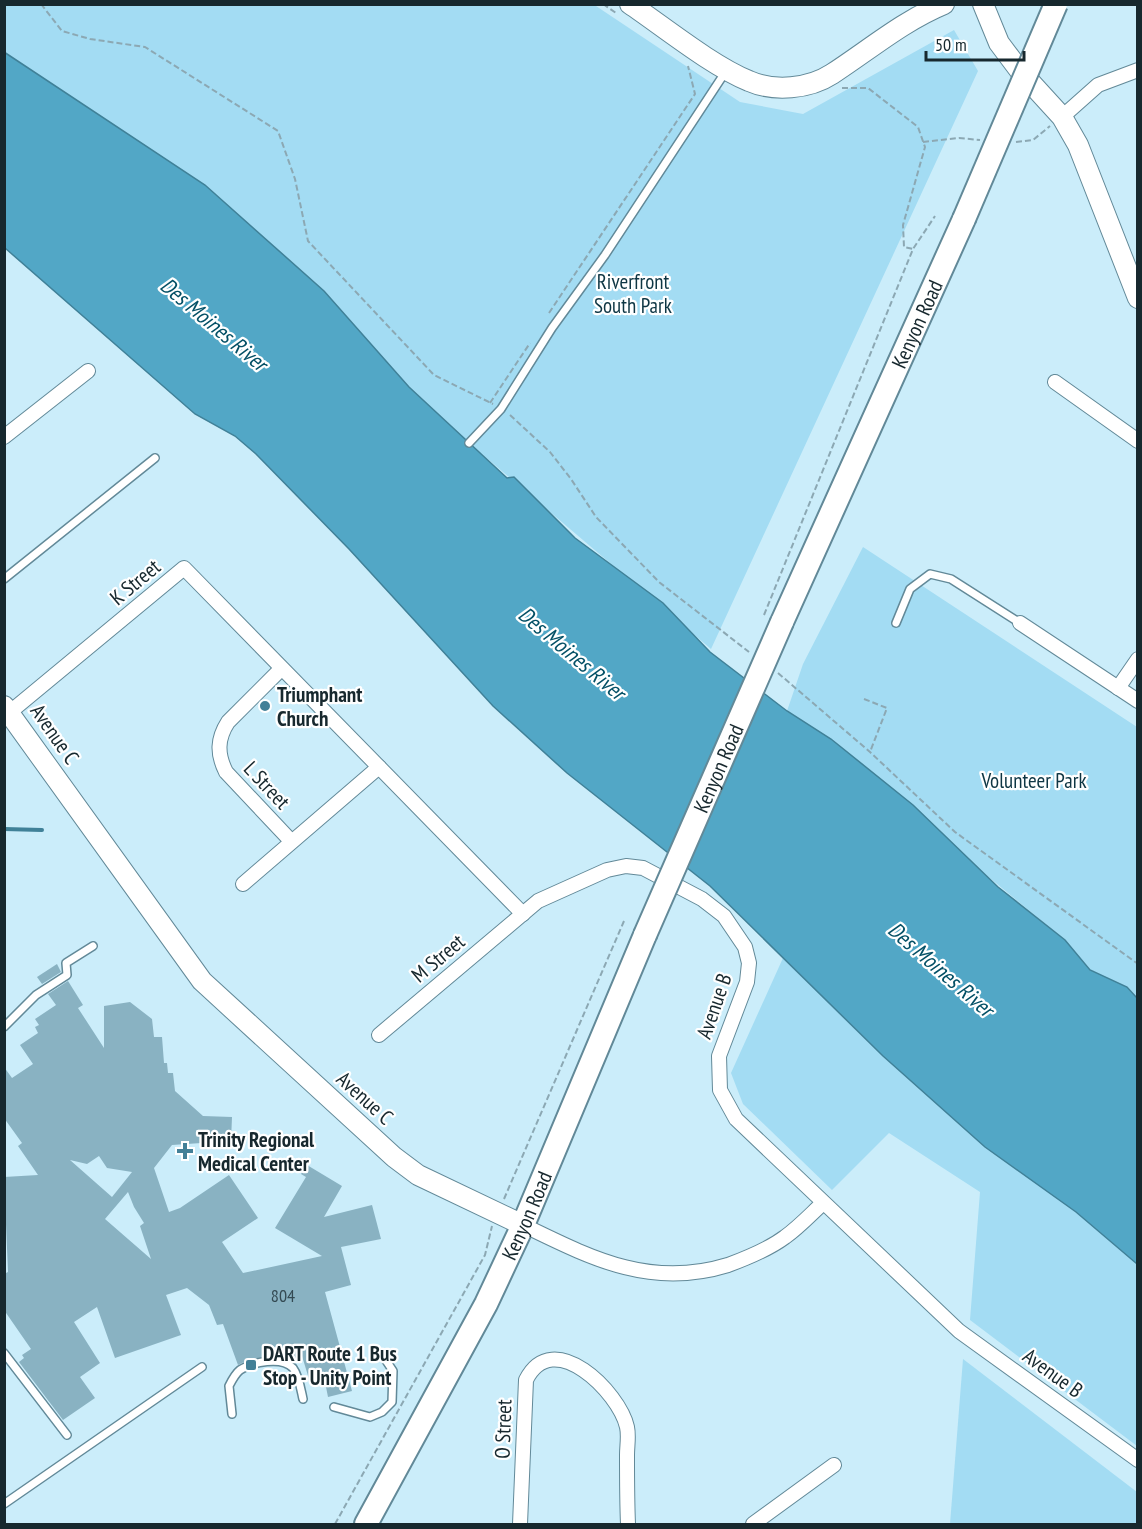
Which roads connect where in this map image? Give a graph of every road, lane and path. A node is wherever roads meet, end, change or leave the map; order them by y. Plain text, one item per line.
1 (41, 4) edge
2 (603, 4) edge
3 (944, 4) edge
4 (983, 4) edge
5 (1056, 4) edge
6 (626, 11) edge
7 (695, 66) dead end
8 (727, 69) junction
9 (1137, 70) edge
10 (836, 90) dead end
11 (1062, 117) junction
12 (935, 216) dead end
13 (913, 249) junction
14 (1137, 298) edge
15 (549, 313) dead end
16 (530, 343) dead end
17 (88, 371) dead end
18 (1055, 382) dead end
19 (490, 403) junction
20 (501, 409) junction
21 (4, 437) edge
22 (1137, 441) edge
23 (469, 442) dead end
24 (155, 458) dead end
25 (4, 579) edge
26 (773, 619) junction
27 (896, 623) dead end
28 (1020, 623) joint
29 (750, 653) dead end
30 (1137, 659) edge
31 (770, 667) dead end
32 (281, 669) junction
33 (1118, 688) junction
34 (864, 699) dead end
35 (1137, 701) edge
36 (6, 712) edge
37 (870, 752) junction
38 (379, 767) junction
39 (291, 841) junction
40 (243, 884) dead end
41 (523, 914) junction
42 (93, 946) dead end
43 (1137, 964) edge
44 (4, 1027) edge
45 (379, 1035) dead end
46 (823, 1203) junction
47 (523, 1225) junction
48 (4, 1353) edge
49 (381, 1353) dead end
50 (202, 1367) dead end
51 (303, 1399) dead end
52 (334, 1407) dead end
53 (232, 1414) dead end
54 (67, 1435) dead end
55 (1137, 1461) edge
56 (834, 1465) dead end
57 (4, 1504) edge
58 (366, 1524) edge
59 (375, 1524) edge
60 (520, 1524) edge
61 (628, 1524) edge
62 (753, 1524) edge

1 - 19 path
2 - 6 path
3 - 8 street
4 - 11 street
5 - 26 main road, Kenyon Road, bridge
6 - 8 street
7 - 15 path
8 - 20 lane
9 - 11 street
10 - 13 path
11 - 14 street
12 - 13 path
13 - 26 path
16 - 19 path
17 - 21 street
18 - 22 street
19 - 20 path
20 - 23 lane
20 - 29 path
24 - 25 lane
26 - 47 main road, Kenyon Road, bridge
27 - 28 lane
28 - 33 street
30 - 33 street
31 - 37 path
32 - 36 street, K Street
32 - 38 street
32 - 39 street, L Street
33 - 35 street
34 - 37 path
36 - 47 street, Avenue C
37 - 43 path
38 - 39 street, L Street
38 - 41 street
39 - 40 street, L Street
41 - 45 street, M Street
41 - 46 street, Avenue B
42 - 44 lane
46 - 47 street, Avenue C
46 - 55 street, Avenue B
47 - 58 main road, Kenyon Road
48 - 54 lane
49 - 52 lane
50 - 57 lane
51 - 53 lane
56 - 62 street
58 - 59 street
60 - 61 street, O Street

